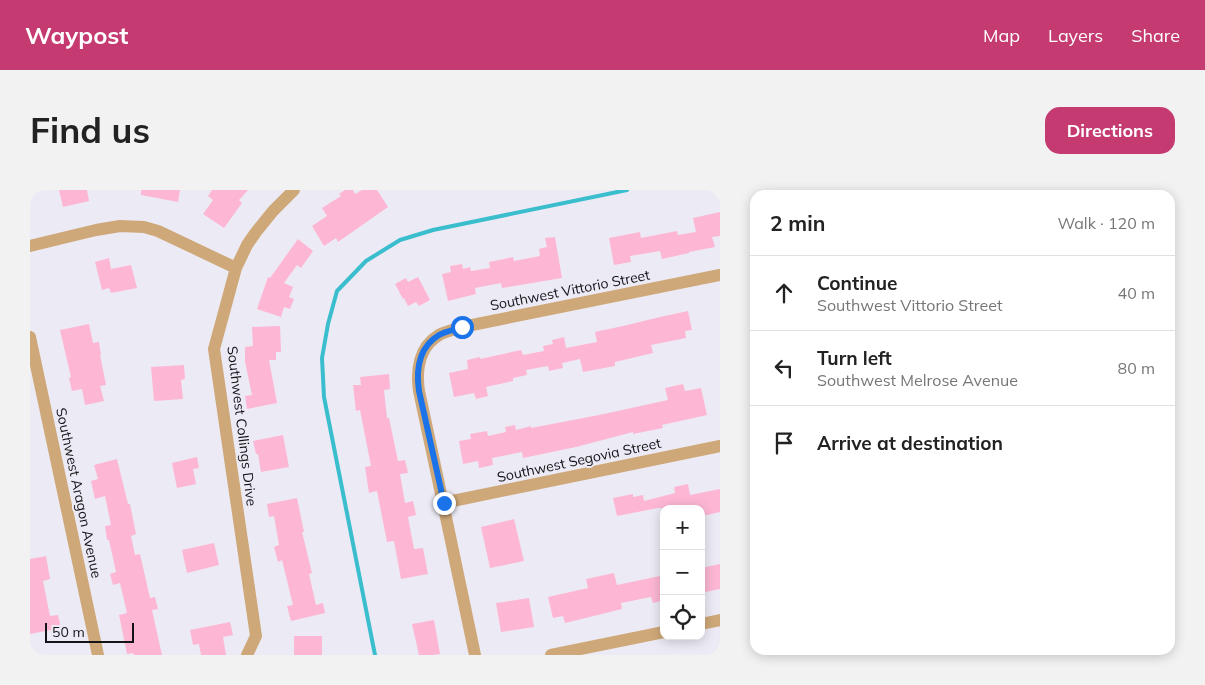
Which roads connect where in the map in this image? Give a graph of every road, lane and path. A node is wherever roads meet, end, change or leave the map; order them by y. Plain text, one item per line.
1 (294, 190) edge
2 (30, 246) edge
3 (236, 268) junction
4 (720, 275) edge
5 (30, 337) edge
6 (720, 446) edge
7 (444, 503) junction
8 (720, 620) edge
9 (705, 623) edge
10 (660, 633) edge
11 (98, 655) edge
12 (247, 655) edge
13 (474, 655) edge
14 (551, 655) edge

1 - 3 street, Southwest Collings Drive
2 - 3 street
3 - 12 street, Southwest Collings Drive
4 - 7 street, Southwest Vittorio Street
5 - 11 street, Southwest Aragon Avenue
6 - 7 street, Southwest Segovia Street
7 - 13 street
8 - 9 street
10 - 14 street

